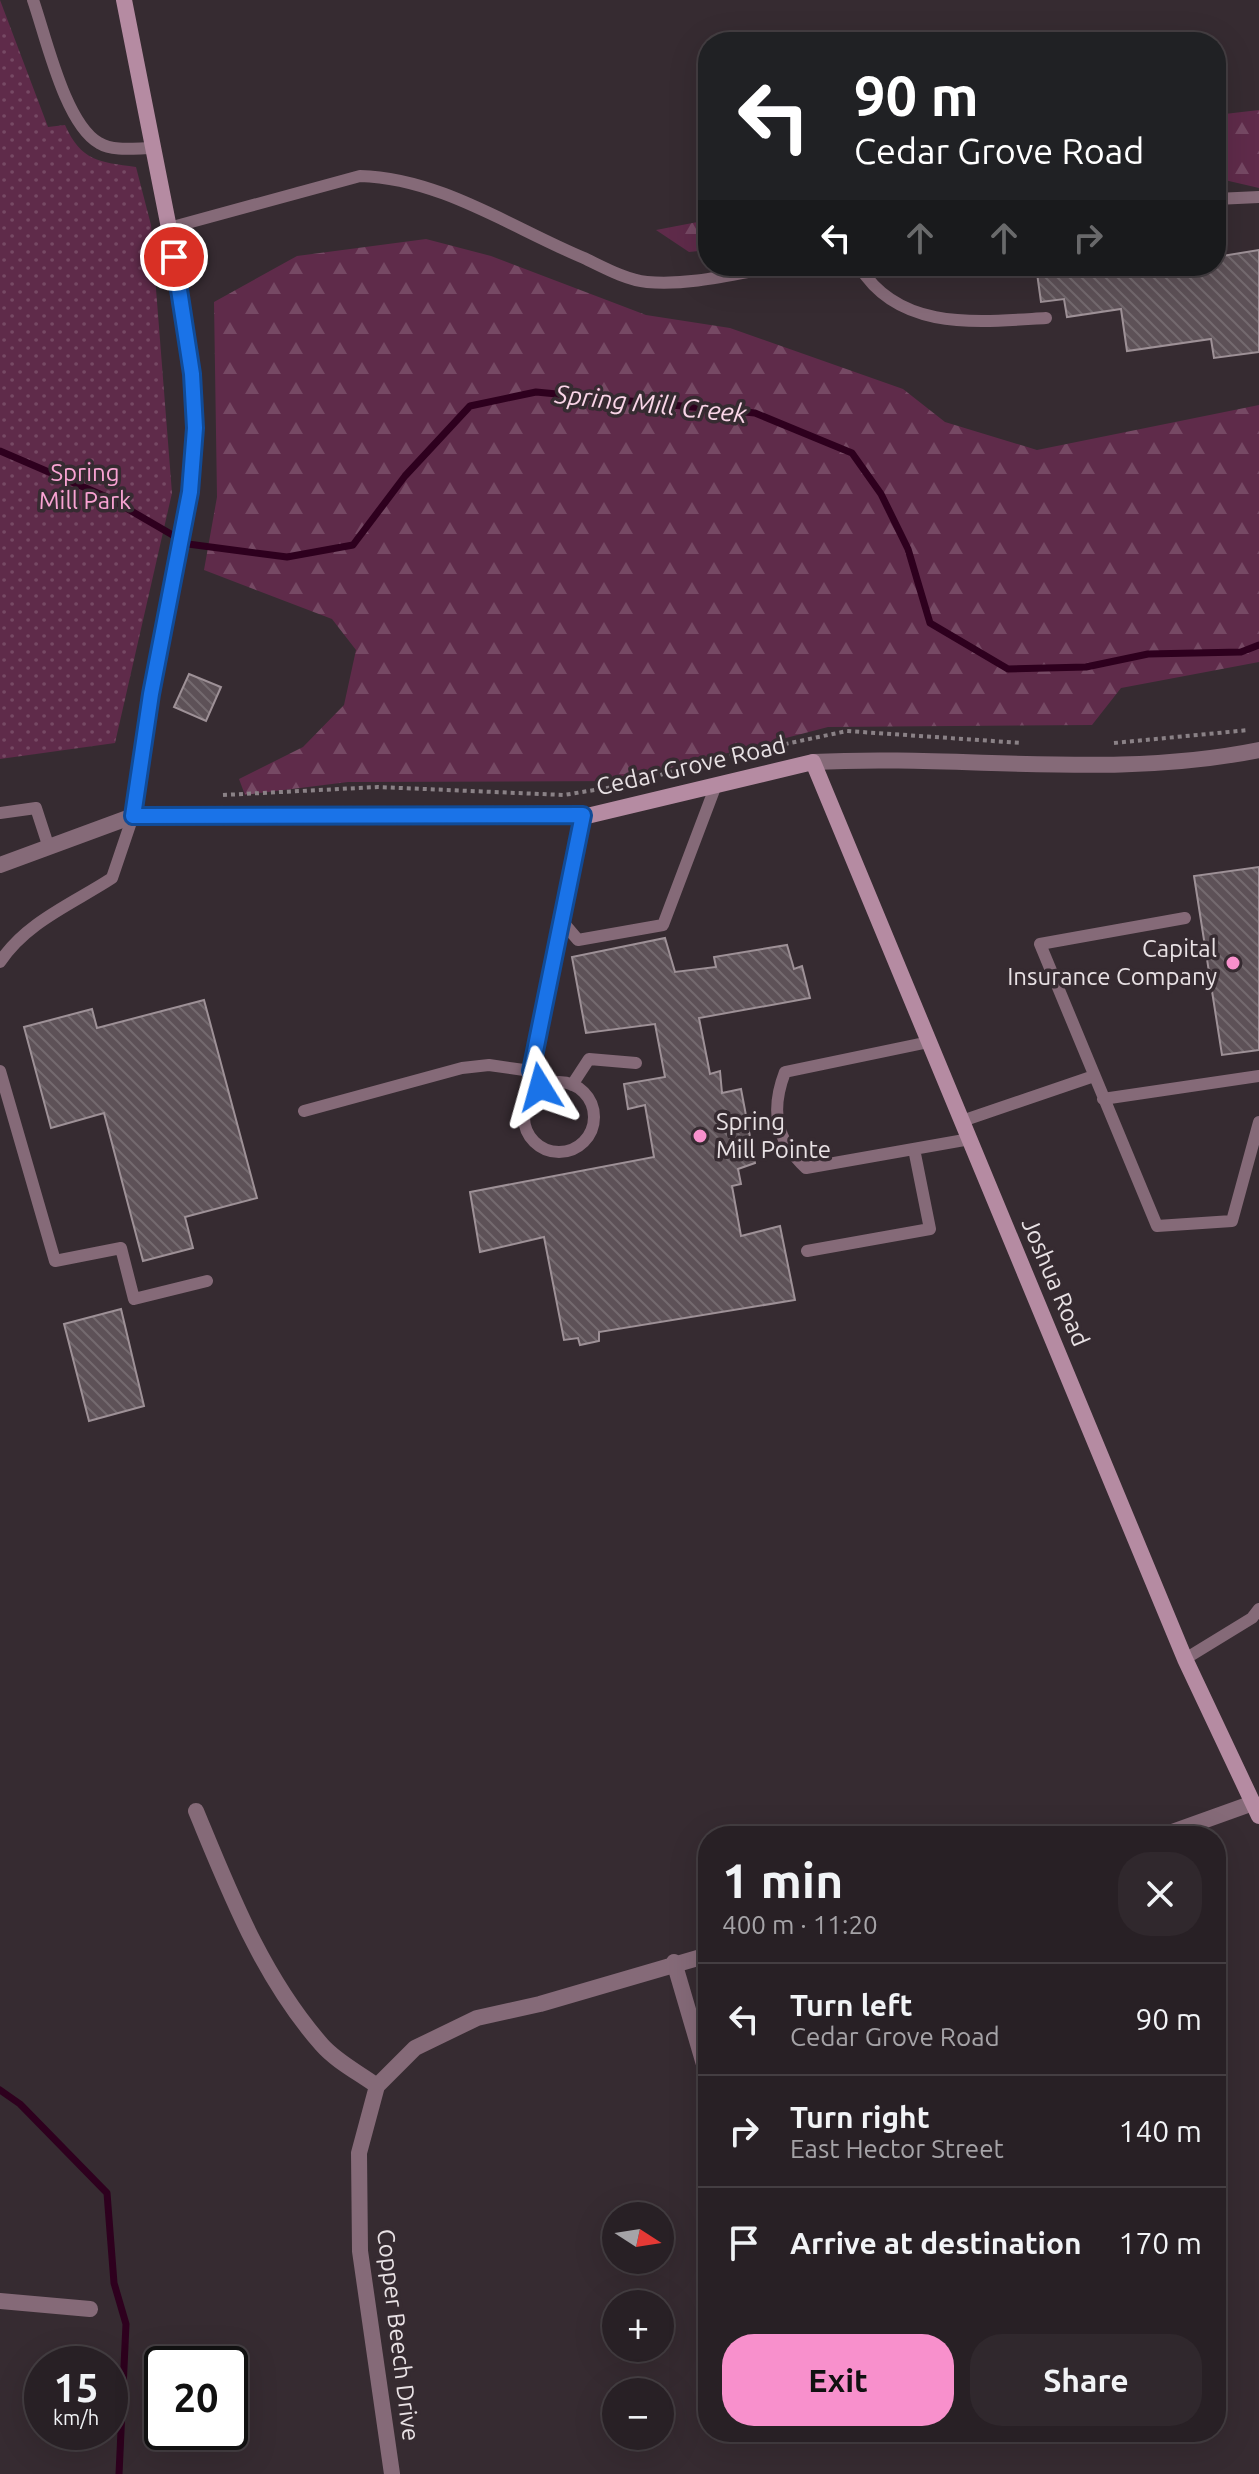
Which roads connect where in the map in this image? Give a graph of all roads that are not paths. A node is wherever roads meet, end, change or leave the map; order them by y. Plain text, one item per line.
1 (33, 0) edge
2 (124, 0) edge
3 (153, 148) junction
4 (1259, 197) edge
5 (1226, 199) edge
6 (169, 228) junction
7 (714, 276) edge
8 (865, 276) edge
9 (1046, 318) dead end
10 (1259, 750) edge
11 (813, 762) junction
12 (716, 785) junction
13 (0, 813) edge
14 (583, 815) junction
15 (133, 816) junction
16 (49, 848) junction
17 (0, 865) edge
18 (1185, 918) dead end
19 (561, 920) junction
20 (0, 962) edge
21 (929, 1042) junction
22 (636, 1063) dead end
23 (0, 1071) edge
24 (531, 1071) junction
25 (1094, 1076) junction
26 (1259, 1076) edge
27 (572, 1085) junction
28 (540, 1087) junction
29 (1103, 1099) junction
30 (304, 1111) dead end
31 (962, 1121) junction
32 (1259, 1122) edge
33 (970, 1139) junction
34 (914, 1149) junction
35 (807, 1251) dead end
36 (207, 1281) dead end
37 (1259, 1609) edge
38 (1185, 1659) junction
39 (1257, 1807) edge
40 (196, 1811) dead end
41 (1194, 1826) edge
42 (698, 1957) edge
43 (674, 1962) junction
44 (698, 2044) edge
45 (377, 2086) junction
46 (0, 2301) edge
47 (90, 2309) dead end
48 (392, 2474) edge

1 - 3 lane
2 - 3 main road
3 - 6 main road
4 - 5 lane
6 - 7 lane
6 - 15 main road
8 - 9 lane
10 - 11 street, Cedar Grove Road
11 - 12 main road, Cedar Grove Road
11 - 21 main road, Joshua Road
12 - 14 main road, Cedar Grove Road
12 - 19 lane
13 - 16 lane
14 - 15 main road, Cedar Grove Road
14 - 19 lane
15 - 16 street
15 - 20 lane
16 - 17 street
18 - 25 lane
19 - 24 lane
21 - 31 main road, Joshua Road
21 - 34 lane
22 - 27 lane
23 - 36 lane
24 - 28 lane
24 - 30 lane
25 - 29 lane
25 - 31 lane
26 - 29 lane
27 - 28 lane
27 - 28 lane
29 - 32 lane
31 - 33 main road, Joshua Road
33 - 34 lane
33 - 38 main road, Joshua Road
34 - 35 lane
37 - 38 lane
38 - 39 main road, Joshua Road
39 - 41 street
40 - 45 street
42 - 43 street, Copper Beech Drive
43 - 44 street
43 - 45 street, Copper Beech Drive
45 - 48 street, Copper Beech Drive
46 - 47 street

